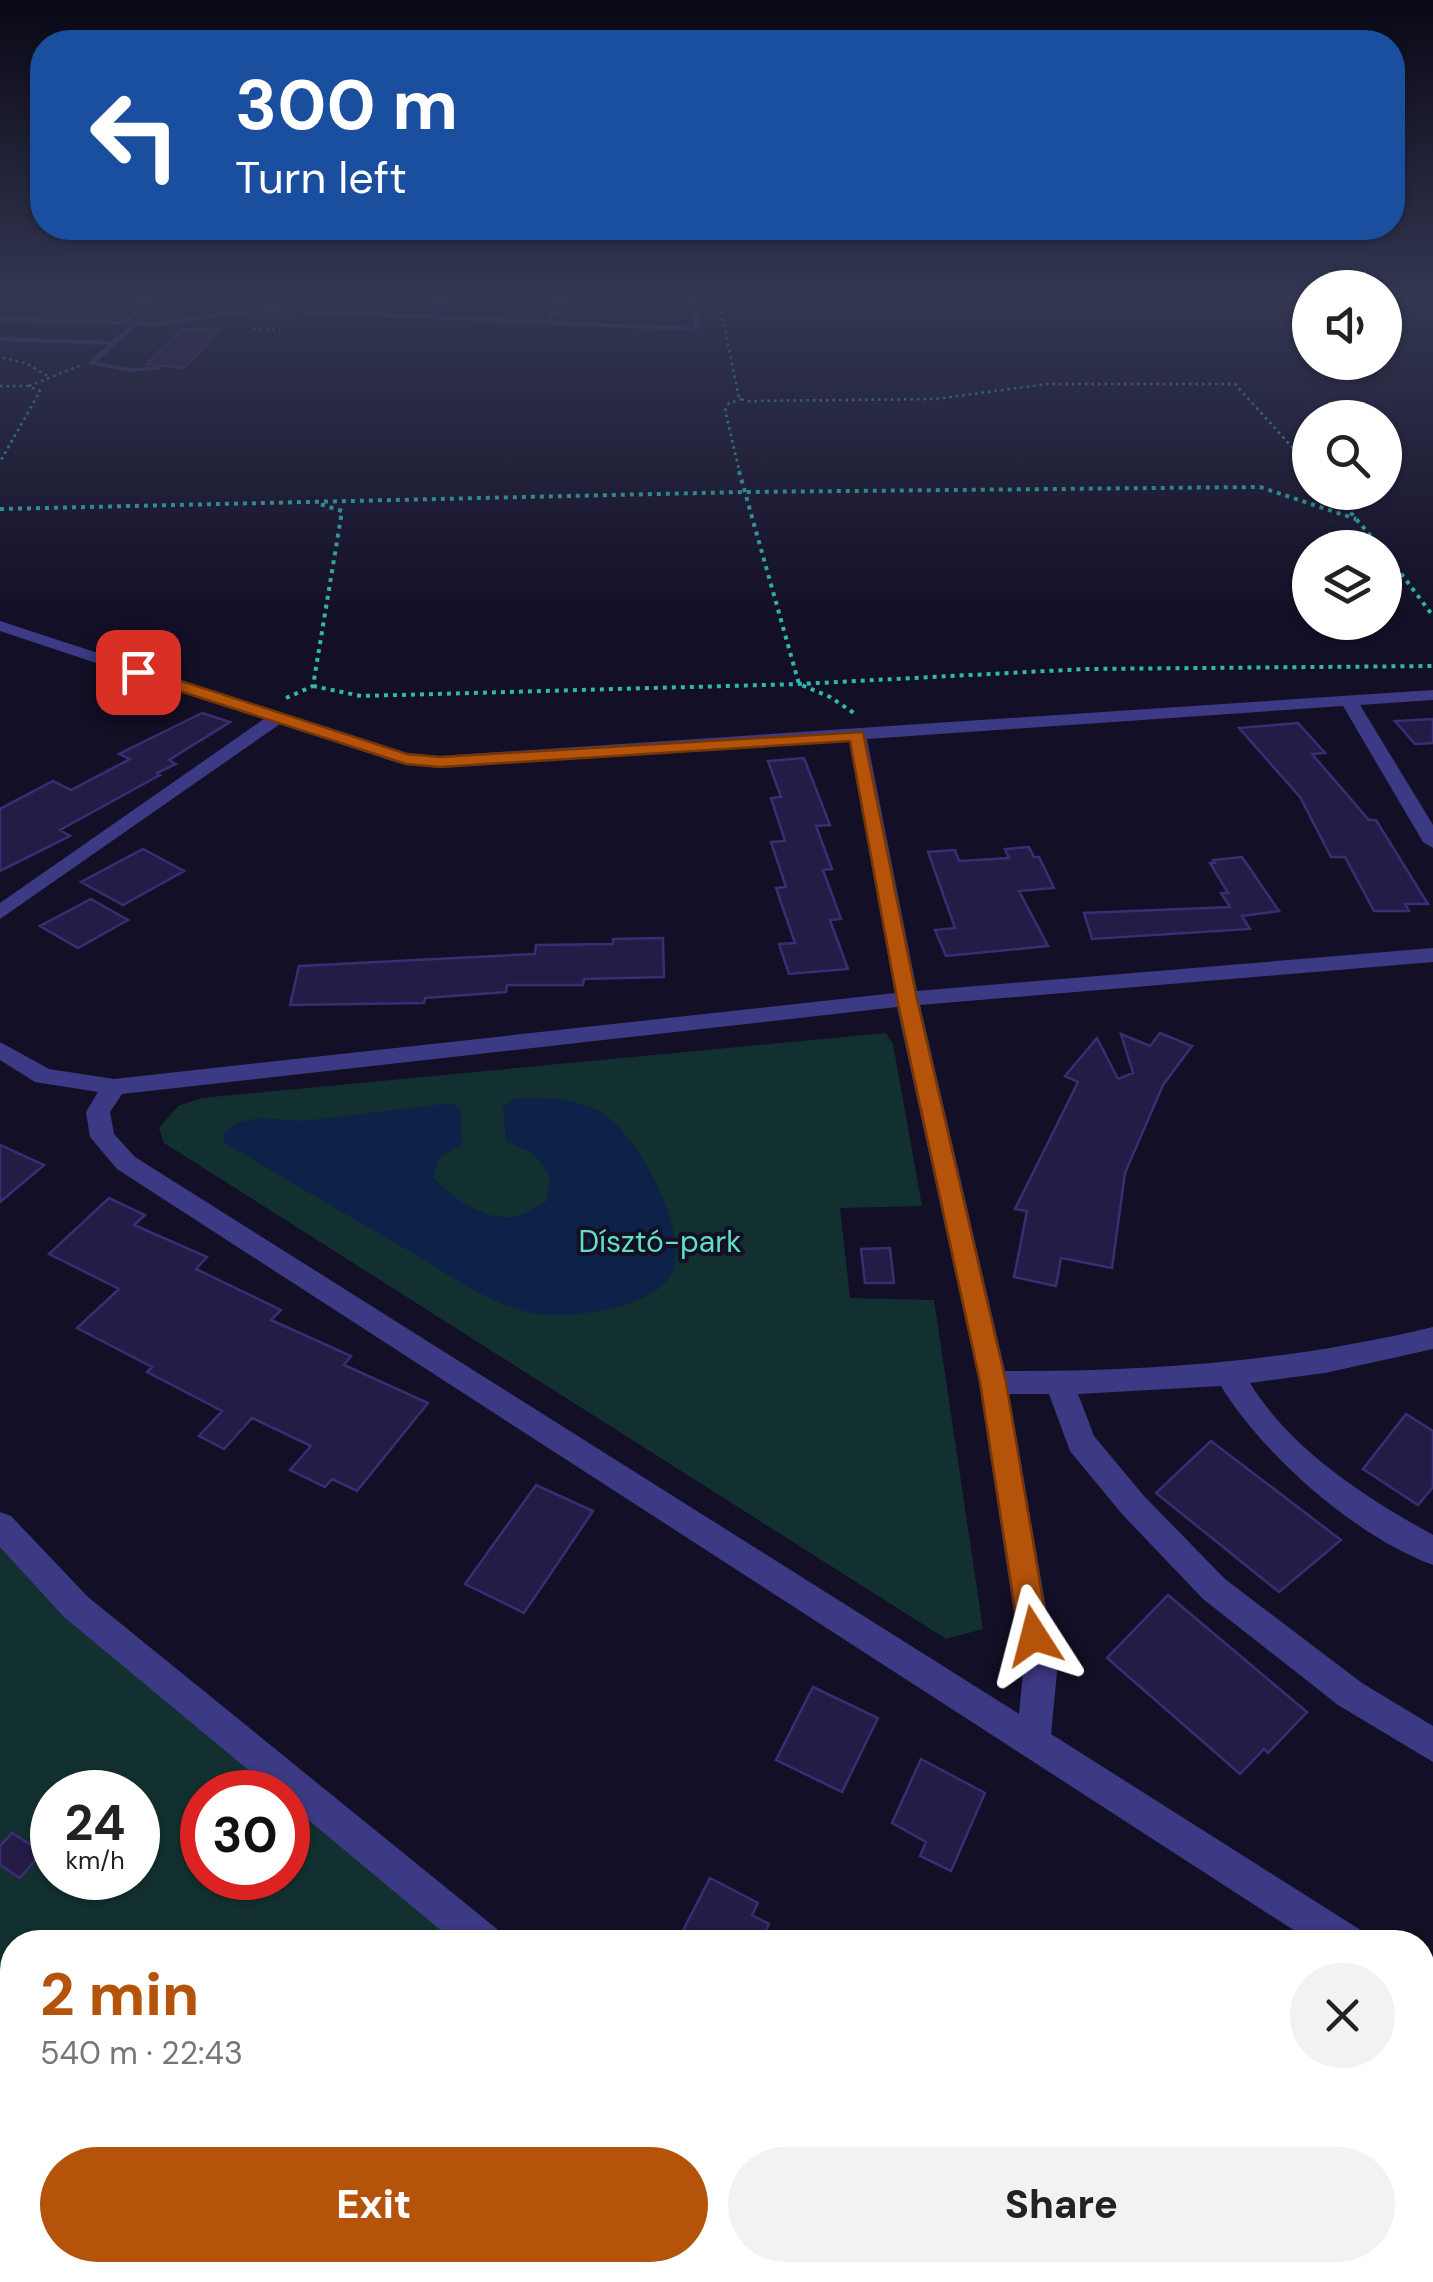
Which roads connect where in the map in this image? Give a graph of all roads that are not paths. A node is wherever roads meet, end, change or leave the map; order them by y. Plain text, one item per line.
1 (0, 626) edge
2 (1433, 695) edge
3 (1349, 701) junction
4 (276, 718) junction
5 (866, 735) junction
6 (1433, 842) edge
7 (0, 913) edge
8 (1433, 956) edge
9 (907, 999) junction
10 (0, 1050) edge
11 (114, 1087) junction
12 (1433, 1338) edge
13 (1228, 1374) junction
14 (993, 1382) junction
15 (1060, 1383) junction
16 (0, 1526) edge
17 (1433, 1550) edge
18 (1032, 1740) junction
19 (1433, 1746) edge
20 (469, 1930) edge
21 (1327, 1930) edge

1 - 4 street
2 - 3 street
3 - 5 street
3 - 6 street
4 - 5 street
4 - 7 street
5 - 9 street
8 - 9 street
9 - 11 street
9 - 14 street
10 - 11 street
11 - 18 street
12 - 13 street
13 - 15 street
13 - 17 street
14 - 15 street
14 - 18 street
15 - 19 street
16 - 20 street
18 - 21 street

